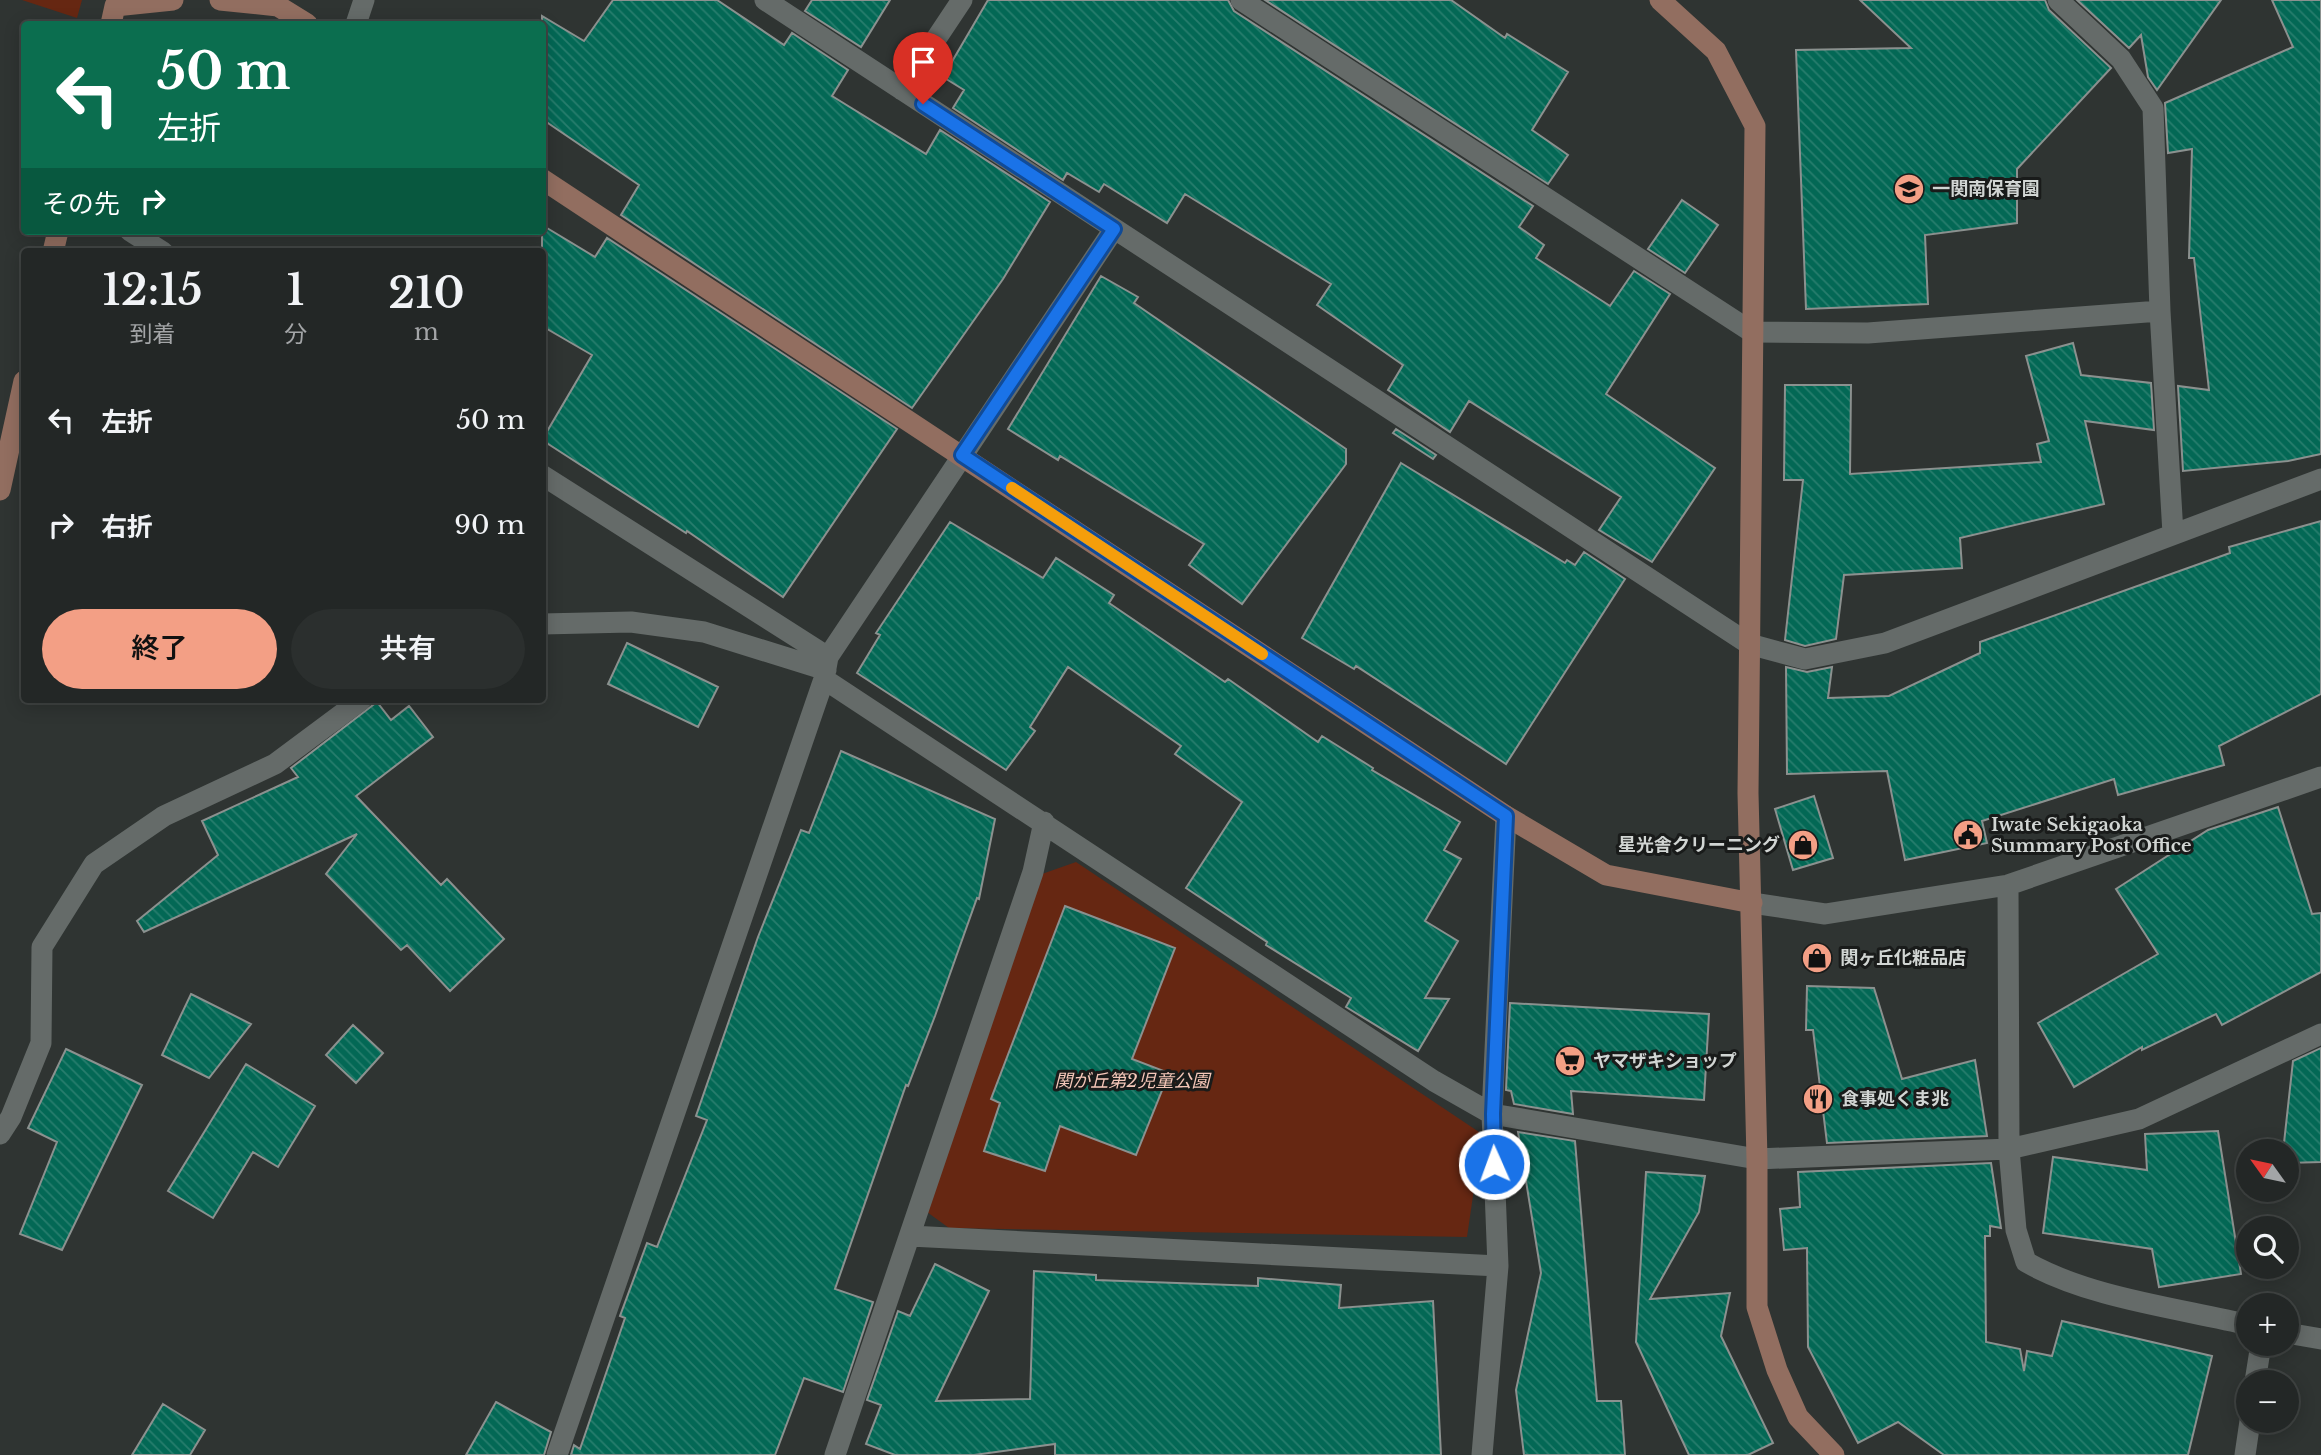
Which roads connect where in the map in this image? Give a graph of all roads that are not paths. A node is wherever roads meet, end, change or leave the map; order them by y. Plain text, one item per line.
1 (173, 0) edge
2 (220, 0) edge
3 (364, 0) edge
4 (765, 0) edge
5 (962, 0) edge
6 (1241, 0) edge
7 (1661, 0) edge
8 (2058, 0) edge
9 (114, 10) edge
10 (302, 21) edge
11 (357, 21) edge
12 (902, 90) junction
13 (546, 182) edge
14 (1114, 229) junction
15 (136, 235) edge
16 (157, 248) edge
17 (2160, 311) junction
18 (1752, 332) junction
19 (21, 395) edge
20 (962, 455) junction
21 (546, 478) edge
22 (2321, 479) edge
23 (0, 490) edge
24 (2173, 534) junction
25 (546, 624) edge
26 (1749, 644) junction
27 (826, 669) junction
28 (357, 703) edge
29 (2321, 777) edge
30 (1506, 816) junction
31 (1044, 822) junction
32 (2008, 885) junction
33 (1752, 903) junction
34 (2321, 1034) edge
35 (1493, 1114) junction
36 (0, 1134) edge
37 (2009, 1149) junction
38 (1757, 1158) junction
39 (910, 1236) junction
40 (1498, 1266) junction
41 (2236, 1322) edge
42 (2299, 1335) edge
43 (2321, 1339) edge
44 (2248, 1433) edge
45 (557, 1455) edge
46 (835, 1455) edge
47 (1482, 1455) edge
48 (1834, 1455) edge
49 (2245, 1455) edge

1 - 9 street
2 - 10 street
3 - 11 street
4 - 12 street
5 - 12 street
6 - 18 street
7 - 18 street
8 - 17 street
12 - 14 street
13 - 20 street
14 - 20 street
14 - 26 street
15 - 16 street
17 - 18 street
17 - 24 street
18 - 26 street
19 - 23 street
20 - 27 street
20 - 30 street
21 - 27 street
22 - 24 street
24 - 26 street
25 - 27 street
26 - 33 street
27 - 31 street
27 - 45 street
28 - 36 street
29 - 32 street
30 - 33 street
30 - 35 street
31 - 35 street
31 - 39 street
32 - 33 street
32 - 37 street
33 - 38 street
34 - 37 street
35 - 38 street
35 - 40 street
37 - 38 street
37 - 41 street
38 - 48 street
39 - 40 street
39 - 46 street
40 - 47 street
42 - 43 street
44 - 49 street

